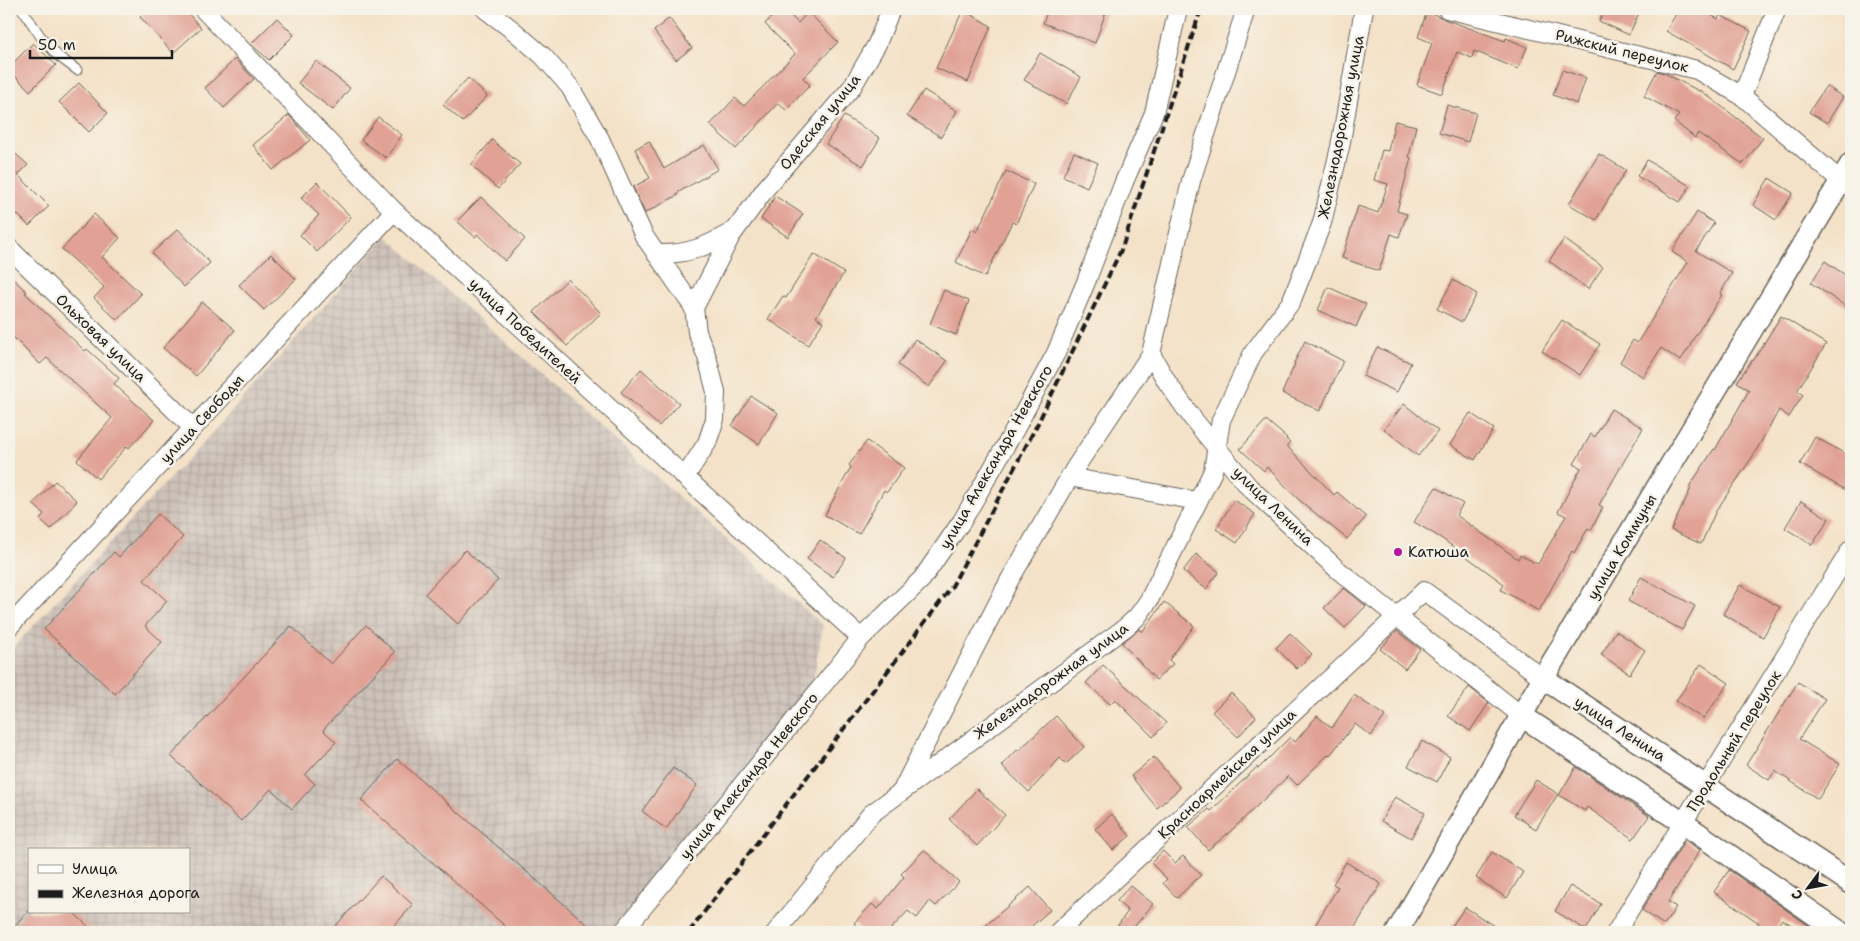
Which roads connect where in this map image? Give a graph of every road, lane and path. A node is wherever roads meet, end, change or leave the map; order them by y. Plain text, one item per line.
1 (22, 9) edge
2 (203, 9) edge
3 (485, 9) edge
4 (891, 9) edge
5 (1178, 9) edge
6 (1246, 9) edge
7 (1364, 9) edge
8 (1447, 9) edge
9 (1778, 9) edge
10 (77, 70) dead end
11 (1742, 96) junction
12 (1848, 177) edge
13 (394, 211) junction
14 (737, 228) junction
15 (9, 248) edge
16 (656, 254) junction
17 (694, 308) junction
18 (1151, 354) junction
19 (193, 428) junction
20 (1217, 448) junction
21 (684, 477) junction
22 (1069, 477) junction
23 (1198, 501) junction
24 (1851, 550) edge
25 (1396, 616) junction
26 (9, 627) edge
27 (861, 638) junction
28 (1543, 678) junction
29 (1522, 716) junction
30 (1707, 786) junction
31 (901, 791) junction
32 (1683, 824) junction
33 (1851, 883) edge
34 (623, 932) edge
35 (776, 932) edge
36 (1058, 932) edge
37 (1397, 932) edge
38 (1616, 932) edge
39 (1840, 932) edge

1 - 10 lane
2 - 13 street, улица Победителей
3 - 16 street
4 - 14 street, Одесская улица
5 - 27 street, улица Александра Невского
6 - 18 street
7 - 20 street, Железнодорожная улица
8 - 11 street, Рижский переулок
9 - 11 street
11 - 12 street, Рижский переулок
12 - 28 street, улица Коммуны
13 - 19 street, улица Свободы
13 - 21 street, улица Победителей
14 - 16 street, Одесская улица
14 - 17 street, Одесская улица
15 - 19 street, Ольховая улица
16 - 17 street
17 - 21 street
18 - 20 street, улица Ленина
18 - 22 street
19 - 26 street, улица Свободы
20 - 23 street, Железнодорожная улица
20 - 25 street, улица Ленина
21 - 27 street, улица Победителей
22 - 23 street
22 - 31 street
23 - 31 street, Железнодорожная улица
24 - 30 street, Продольный переулок
25 - 28 street, улица Ленина
25 - 29 street, улица Ленина
25 - 36 street, Красноармейская улица
27 - 34 street, улица Александра Невского
28 - 29 street, улица Коммуны
28 - 30 street, улица Ленина
29 - 32 street, улица Ленина
29 - 37 street, улица Коммуны
30 - 32 street, Продольный переулок
30 - 33 street, улица Ленина
31 - 35 street, Железнодорожная улица
32 - 38 street, Продольный переулок
32 - 39 street, улица Ленина

